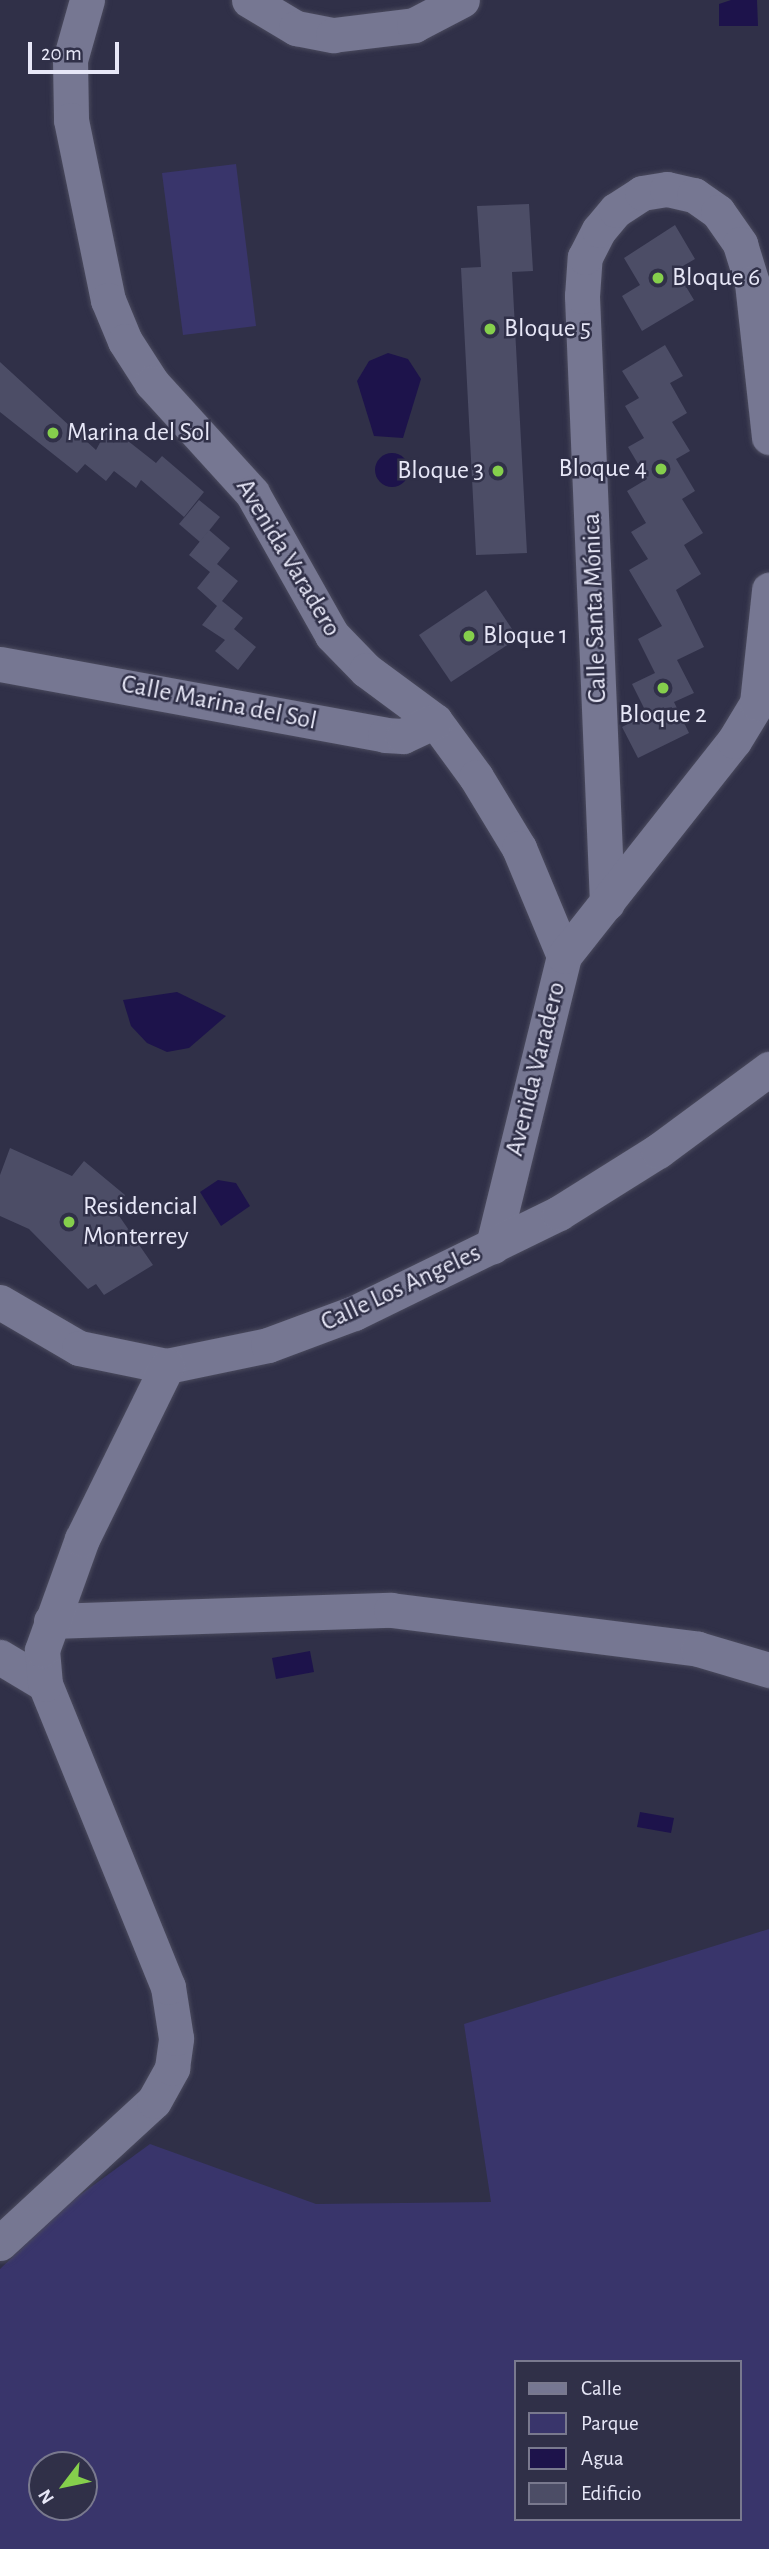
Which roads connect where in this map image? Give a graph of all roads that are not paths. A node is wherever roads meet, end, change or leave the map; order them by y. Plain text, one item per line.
1 (87, 0) edge
2 (249, 0) edge
3 (462, 0) edge
4 (769, 437) edge
5 (769, 590) edge
6 (0, 664) edge
7 (435, 721) junction
8 (607, 903) junction
9 (564, 956) junction
10 (769, 1069) edge
11 (493, 1246) junction
12 (0, 1302) edge
13 (167, 1366) junction
14 (51, 1621) junction
15 (0, 1657) edge
16 (769, 1670) edge
17 (45, 1684) junction
18 (0, 2244) edge

1 - 7 street, Avenida Varadero
2 - 3 street
4 - 8 street, Calle Santa Mónica
5 - 8 street
6 - 7 street, Calle Marina del Sol
7 - 9 street, Avenida Varadero
8 - 9 street
9 - 11 street, Avenida Varadero
10 - 11 street, Calle Los Angeles
11 - 13 street, Calle Los Angeles
12 - 13 street, Calle Los Angeles
13 - 14 street
14 - 16 street
14 - 17 street
15 - 17 street
17 - 18 street

